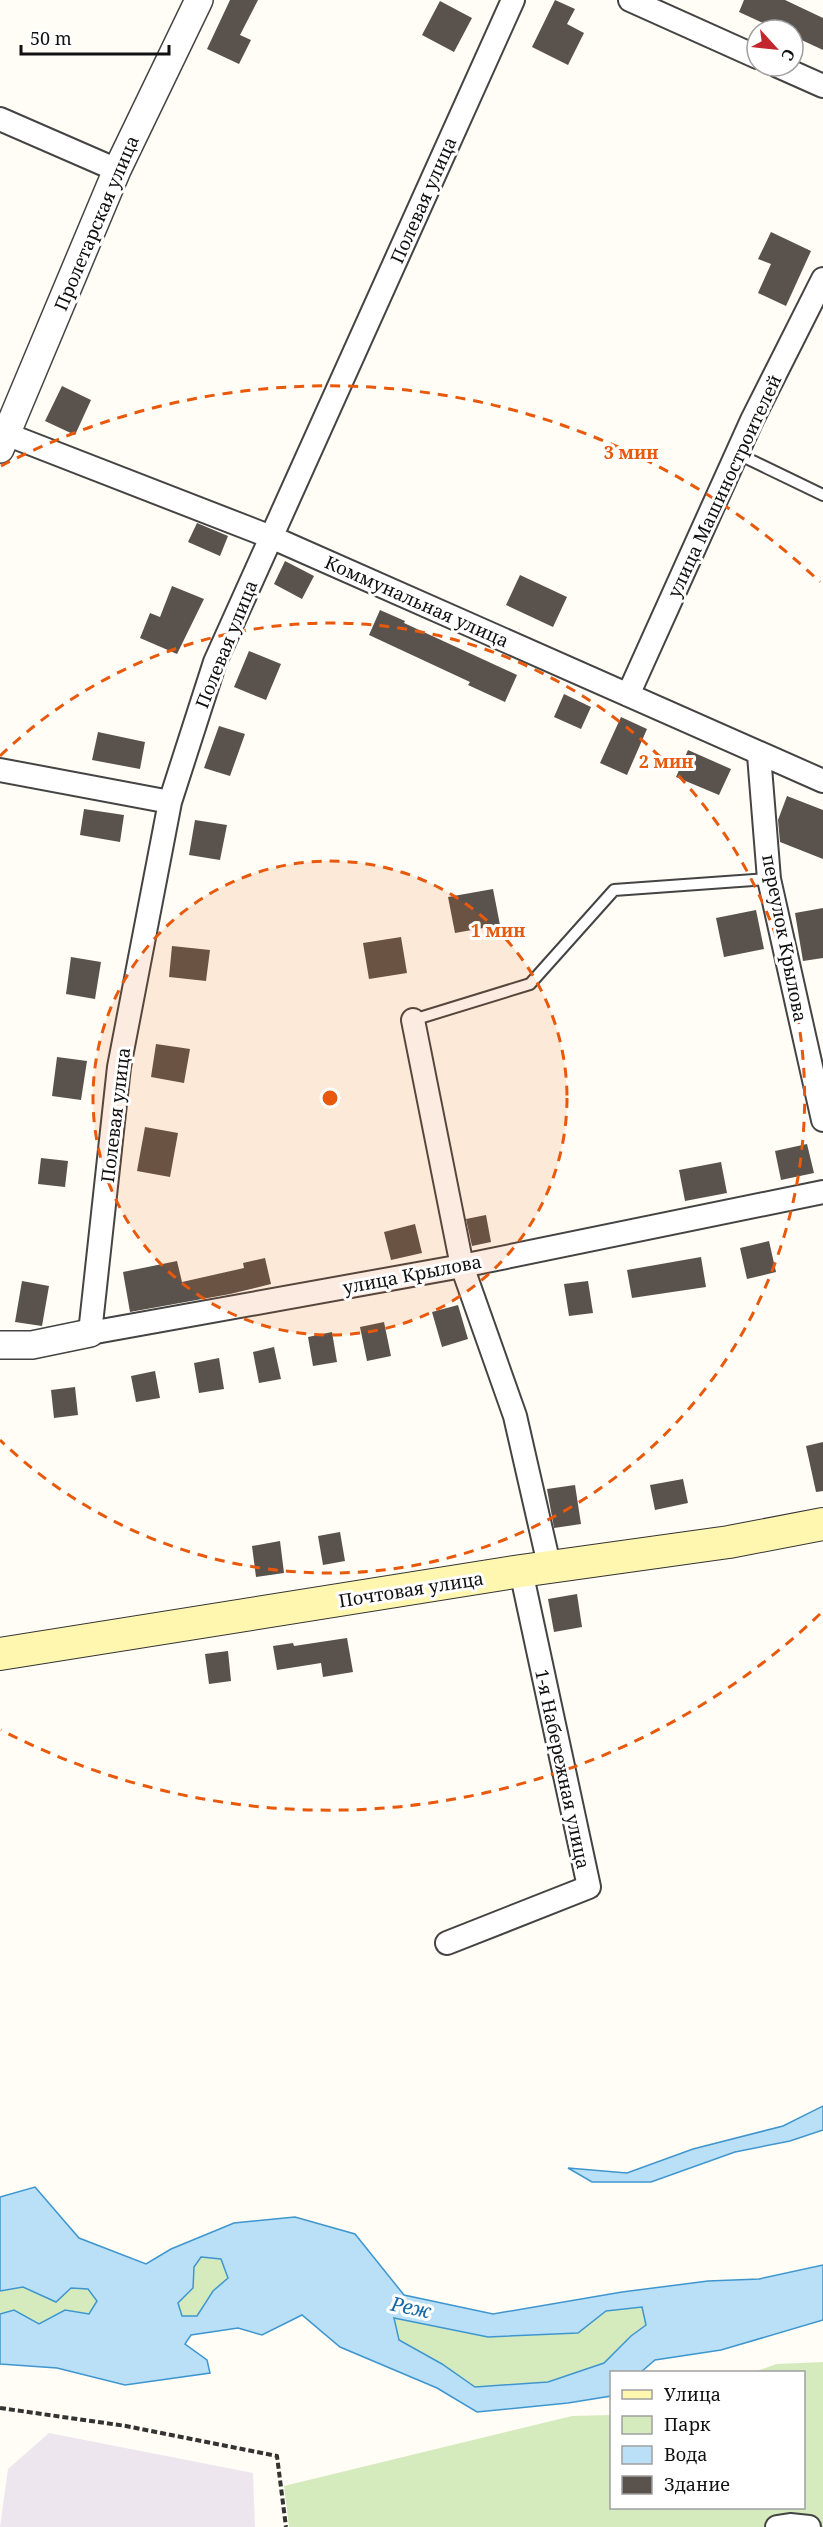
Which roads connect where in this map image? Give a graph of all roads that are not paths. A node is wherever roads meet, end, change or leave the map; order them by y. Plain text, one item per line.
1 (199, 0) edge
2 (513, 0) edge
3 (630, 0) edge
4 (745, 52) edge
5 (805, 78) edge
6 (823, 86) edge
7 (0, 119) edge
8 (117, 170) junction
9 (823, 279) edge
10 (3, 442) edge
11 (738, 454) junction
12 (823, 495) edge
13 (271, 537) junction
14 (628, 695) junction
15 (759, 755) junction
16 (0, 770) edge
17 (823, 781) edge
18 (170, 802) junction
19 (769, 879) junction
20 (413, 1020) joint
21 (823, 1120) edge
22 (823, 1192) edge
23 (462, 1266) junction
24 (90, 1333) junction
25 (0, 1345) edge
26 (823, 1524) edge
27 (535, 1570) junction
28 (0, 1654) edge
29 (447, 1943) dead end
30 (777, 2527) edge
31 (809, 2527) edge

1 - 8 street, Пролетарская улица
2 - 13 street, Полевая улица
3 - 4 street
5 - 6 street
7 - 8 street
8 - 10 street, Пролетарская улица
9 - 11 street, улица Машиностроителей
10 - 13 street, Коммунальная улица
11 - 12 lane
11 - 14 street, улица Машиностроителей
13 - 14 street, Коммунальная улица
13 - 18 street, Полевая улица
14 - 15 street, Коммунальная улица
15 - 17 street, Коммунальная улица
15 - 19 street, переулок Крылова
16 - 18 street
18 - 24 street, Полевая улица
19 - 20 lane
19 - 21 street, переулок Крылова
20 - 23 street
22 - 23 street, улица Крылова
23 - 24 street, улица Крылова
23 - 27 street
24 - 25 street, улица Крылова
26 - 27 main road, Почтовая улица
27 - 28 main road, Почтовая улица
27 - 29 street, 1-я Набережная улица
30 - 31 street

